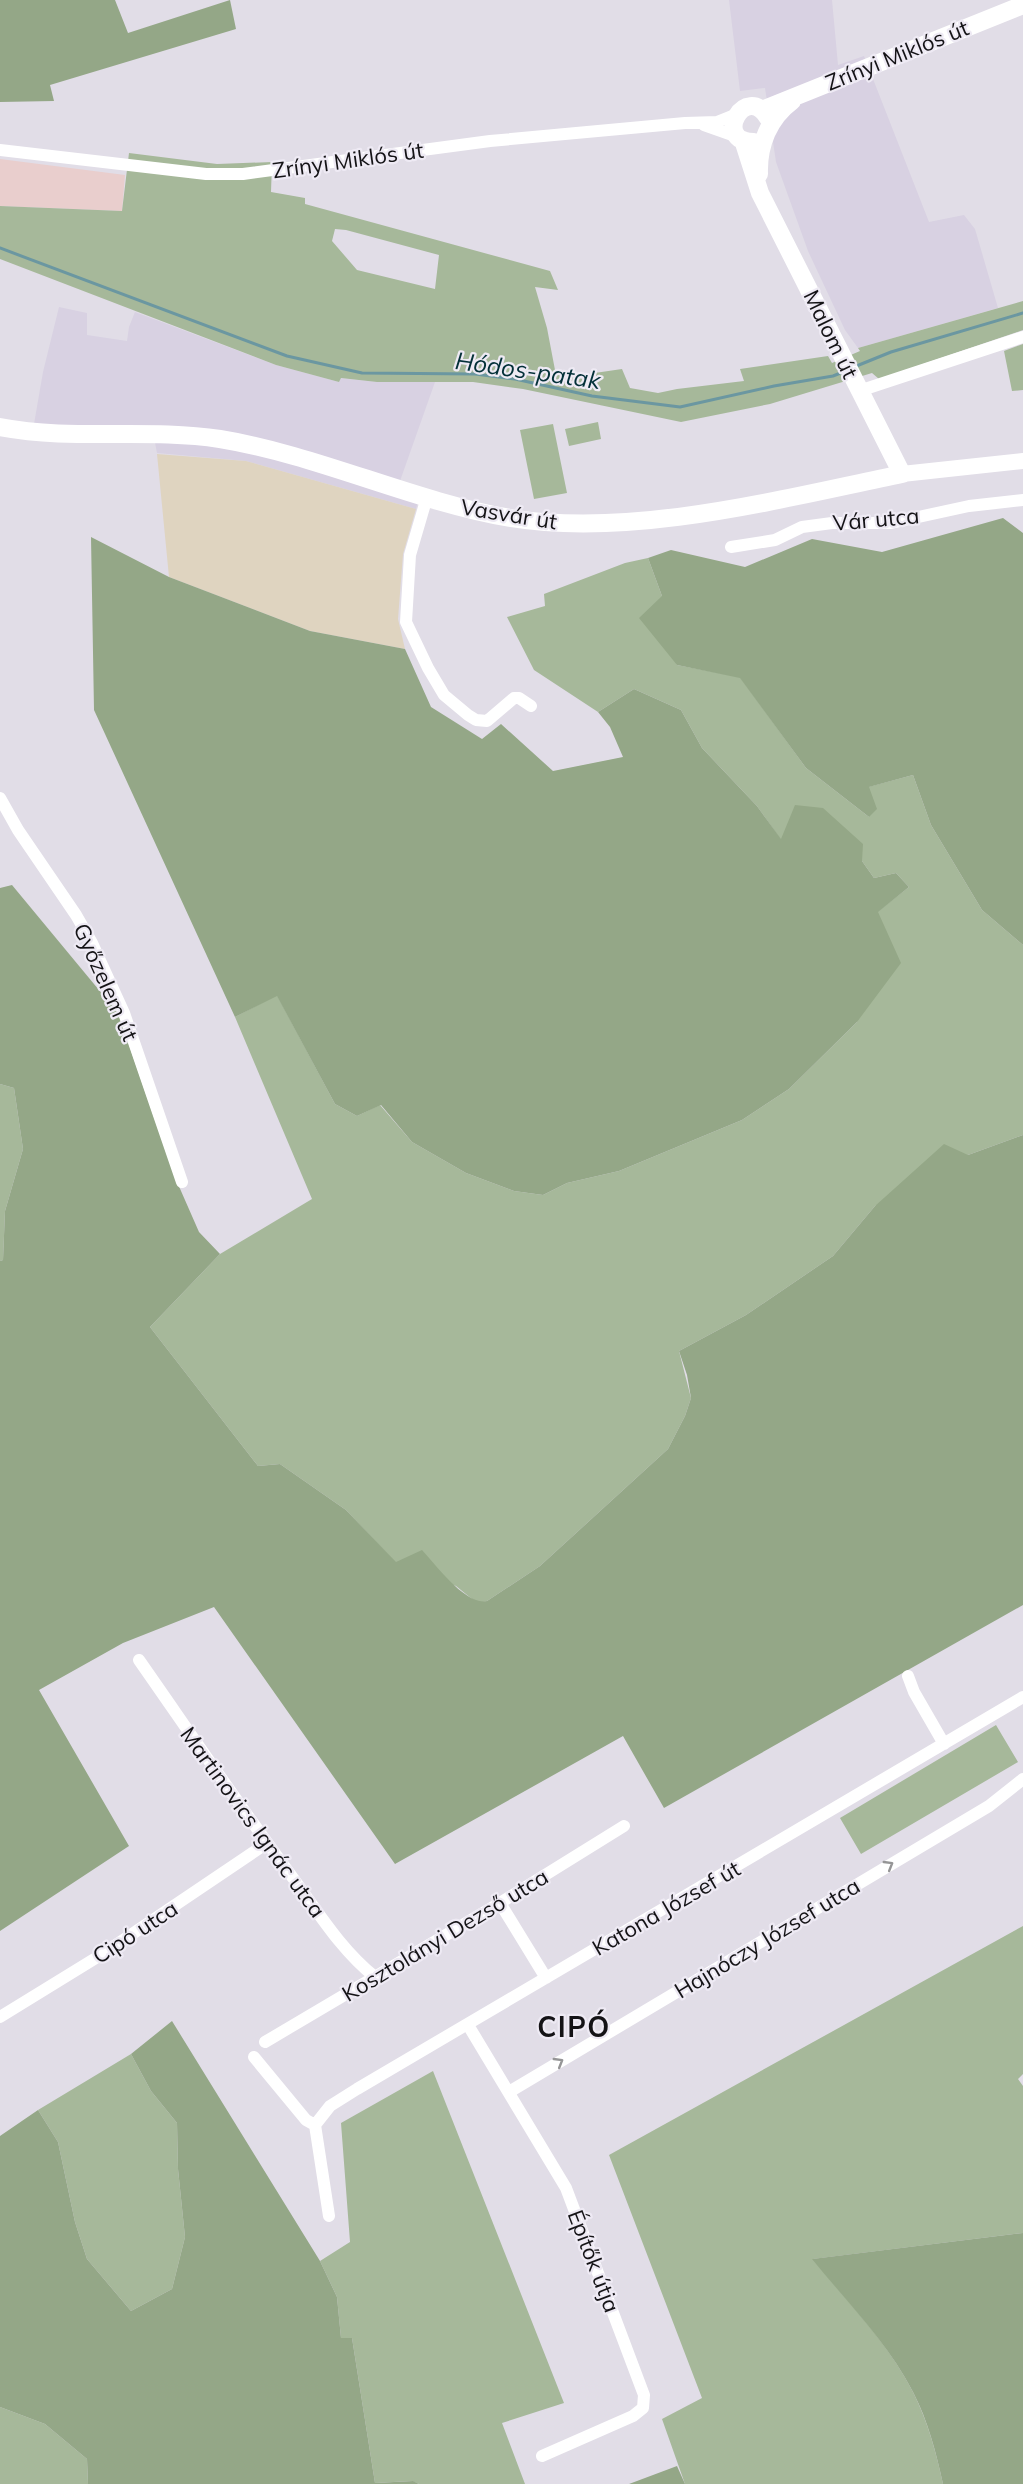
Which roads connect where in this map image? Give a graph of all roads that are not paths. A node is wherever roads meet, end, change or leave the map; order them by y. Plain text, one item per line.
1 (1023, 5) edge
2 (804, 92) junction
3 (762, 110) junction
4 (737, 114) junction
5 (697, 123) junction
6 (767, 133) junction
7 (740, 138) junction
8 (0, 150) edge
9 (760, 193) junction
10 (1023, 337) edge
11 (857, 387) junction
12 (0, 427) edge
13 (885, 443) junction
14 (1023, 461) edge
15 (902, 474) junction
16 (858, 482) junction
17 (427, 497) junction
18 (1023, 500) edge
19 (731, 547) dead end
20 (531, 706) dead end
21 (0, 798) edge
22 (182, 1182) dead end
23 (138, 1660) dead end
24 (908, 1676) dead end
25 (1023, 1697) edge
26 (944, 1744) junction
27 (1023, 1779) edge
28 (624, 1826) dead end
29 (267, 1843) junction
30 (500, 1903) junction
31 (375, 1977) junction
32 (546, 1978) junction
33 (0, 2017) edge
34 (468, 2025) junction
35 (265, 2042) dead end
36 (255, 2056) dead end
37 (509, 2092) junction
38 (315, 2125) junction
39 (329, 2216) dead end
40 (542, 2456) dead end

1 - 2 main road, Zrínyi Miklós út
2 - 3 main road, Zrínyi Miklós út
2 - 6 main road, Zrínyi Miklós út
3 - 4 main road
3 - 6 main road
4 - 5 street, Zrínyi Miklós út
4 - 7 main road
5 - 7 street, Zrínyi Miklós út
5 - 8 street, Zrínyi Miklós út
6 - 7 main road
6 - 9 main road, Malom út
7 - 9 main road, Malom út
9 - 11 main road, Malom út
10 - 11 street
11 - 13 main road, Malom út
12 - 17 main road, Vasvár út
13 - 15 main road, Malom út
13 - 16 main road
14 - 15 street, Vasvár út
15 - 16 main road, Vasvár út
16 - 17 main road, Vasvár út
17 - 20 street
18 - 19 street, Vár utca
21 - 22 street, Győzelem út
23 - 29 street, Martinovics Ignác utca
24 - 26 street
25 - 26 street, Katona József út
26 - 32 street, Katona József út
37 -> 27 street, Hajnóczy József utca
28 - 30 street, Kosztolányi Dezső utca
29 - 31 street, Martinovics Ignác utca
29 - 33 street, Cipó utca
30 - 31 street, Kosztolányi Dezső utca
30 - 32 street
31 - 35 street, Kosztolányi Dezső utca
32 - 34 street, Katona József út
34 - 37 street, Építők útja
34 - 38 street, Katona József út
36 - 38 street
37 - 40 street, Építők útja
38 - 39 street

